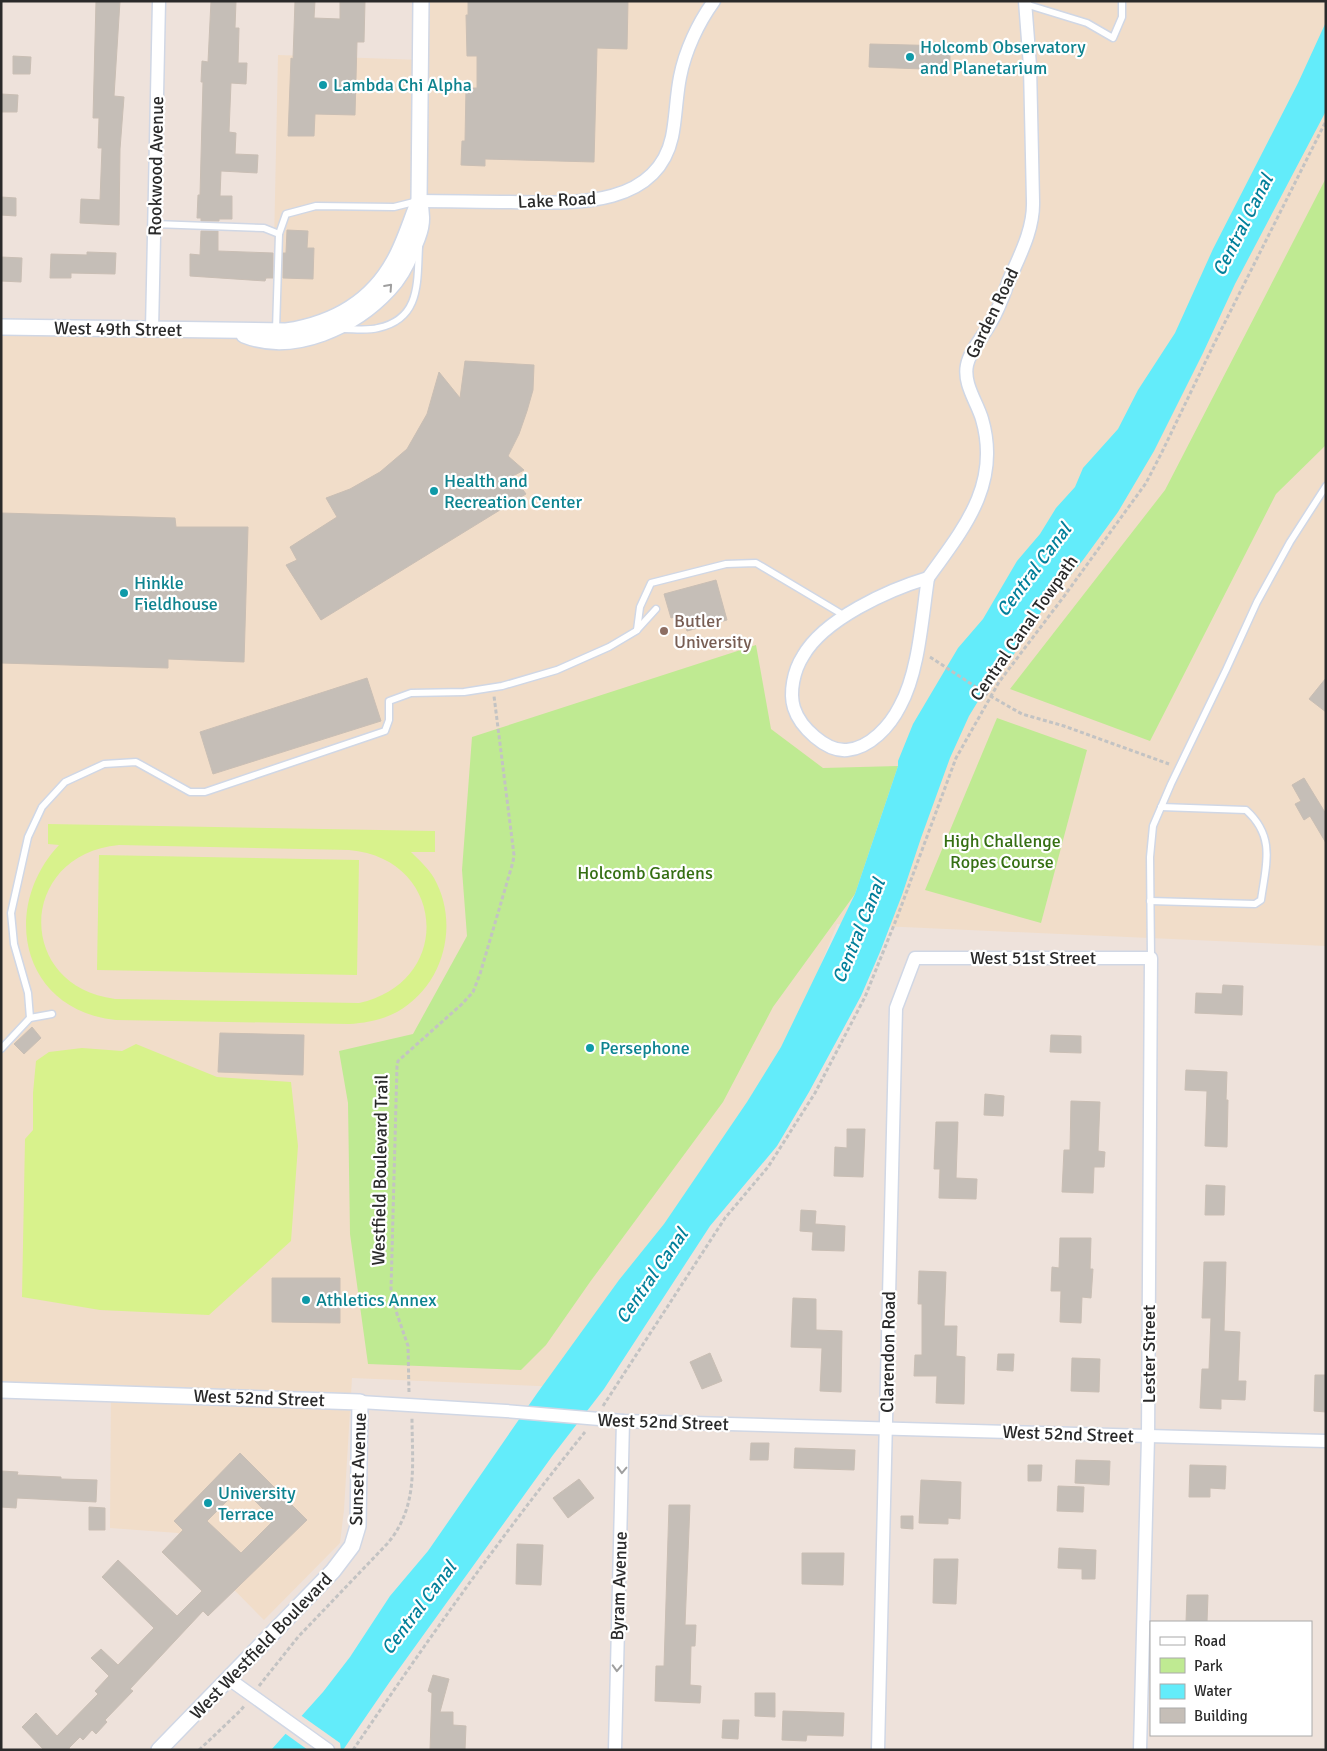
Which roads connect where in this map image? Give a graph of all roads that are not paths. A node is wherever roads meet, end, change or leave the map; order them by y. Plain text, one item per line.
1 (159, 1) edge
2 (421, 1) edge
3 (714, 1) edge
4 (1122, 1) edge
5 (1025, 3) edge
6 (420, 201) junction
7 (154, 224) junction
8 (279, 234) junction
9 (419, 236) junction
10 (1, 327) edge
11 (336, 329) junction
12 (152, 330) junction
13 (236, 330) junction
14 (276, 330) junction
15 (303, 333) junction
16 (1326, 486) edge
17 (928, 578) junction
18 (656, 609) dead end
19 (846, 616) junction
20 (636, 631) junction
21 (1161, 807) junction
22 (1150, 902) junction
23 (915, 958) joint
24 (1150, 958) junction
25 (52, 1014) dead end
26 (30, 1018) junction
27 (1, 1049) edge
28 (1, 1390) edge
29 (360, 1402) junction
30 (623, 1421) junction
31 (886, 1429) junction
32 (1148, 1437) junction
33 (1326, 1441) edge
34 (356, 1536) joint
35 (229, 1679) junction
36 (159, 1750) edge
37 (328, 1750) edge
38 (614, 1750) edge
39 (878, 1750) edge
40 (1140, 1750) edge

1 - 7 street, Rookwood Avenue
2 - 6 street
3 - 6 street, Lake Road
4 - 5 lane
5 - 17 street, Garden Road
6 - 8 lane
6 - 9 street
6 - 15 street
7 - 8 lane
7 - 12 street, Rookwood Avenue
8 - 14 lane
11 -> 9 street
9 - 11 lane
10 - 12 street, West 49th Street
11 - 15 street
12 - 13 street, West 49th Street
13 - 14 street, West 49th Street
13 - 15 street, West 49th Street
14 - 15 street, West 49th Street
16 - 21 lane
17 - 19 street, Garden Road
17 - 19 street, Garden Road
18 - 20 lane
19 - 20 lane
20 - 26 lane
21 - 22 lane
21 - 22 lane
22 - 24 lane
23 - 24 street, West 51st Street
23 - 31 street, Clarendon Road
24 - 32 street, Lester Street
25 - 26 lane
26 - 27 lane
28 - 29 street, West 52nd Street
29 - 30 street, West 52nd Street
29 - 34 street, Sunset Avenue
30 - 31 street, West 52nd Street
30 -> 38 street, Byram Avenue
31 - 32 street, West 52nd Street
31 - 39 street, Clarendon Road
32 - 33 street, West 52nd Street
32 - 40 street, Lester Street
34 - 35 street, West Westfield Boulevard
35 - 36 street, West Westfield Boulevard
35 - 37 street

